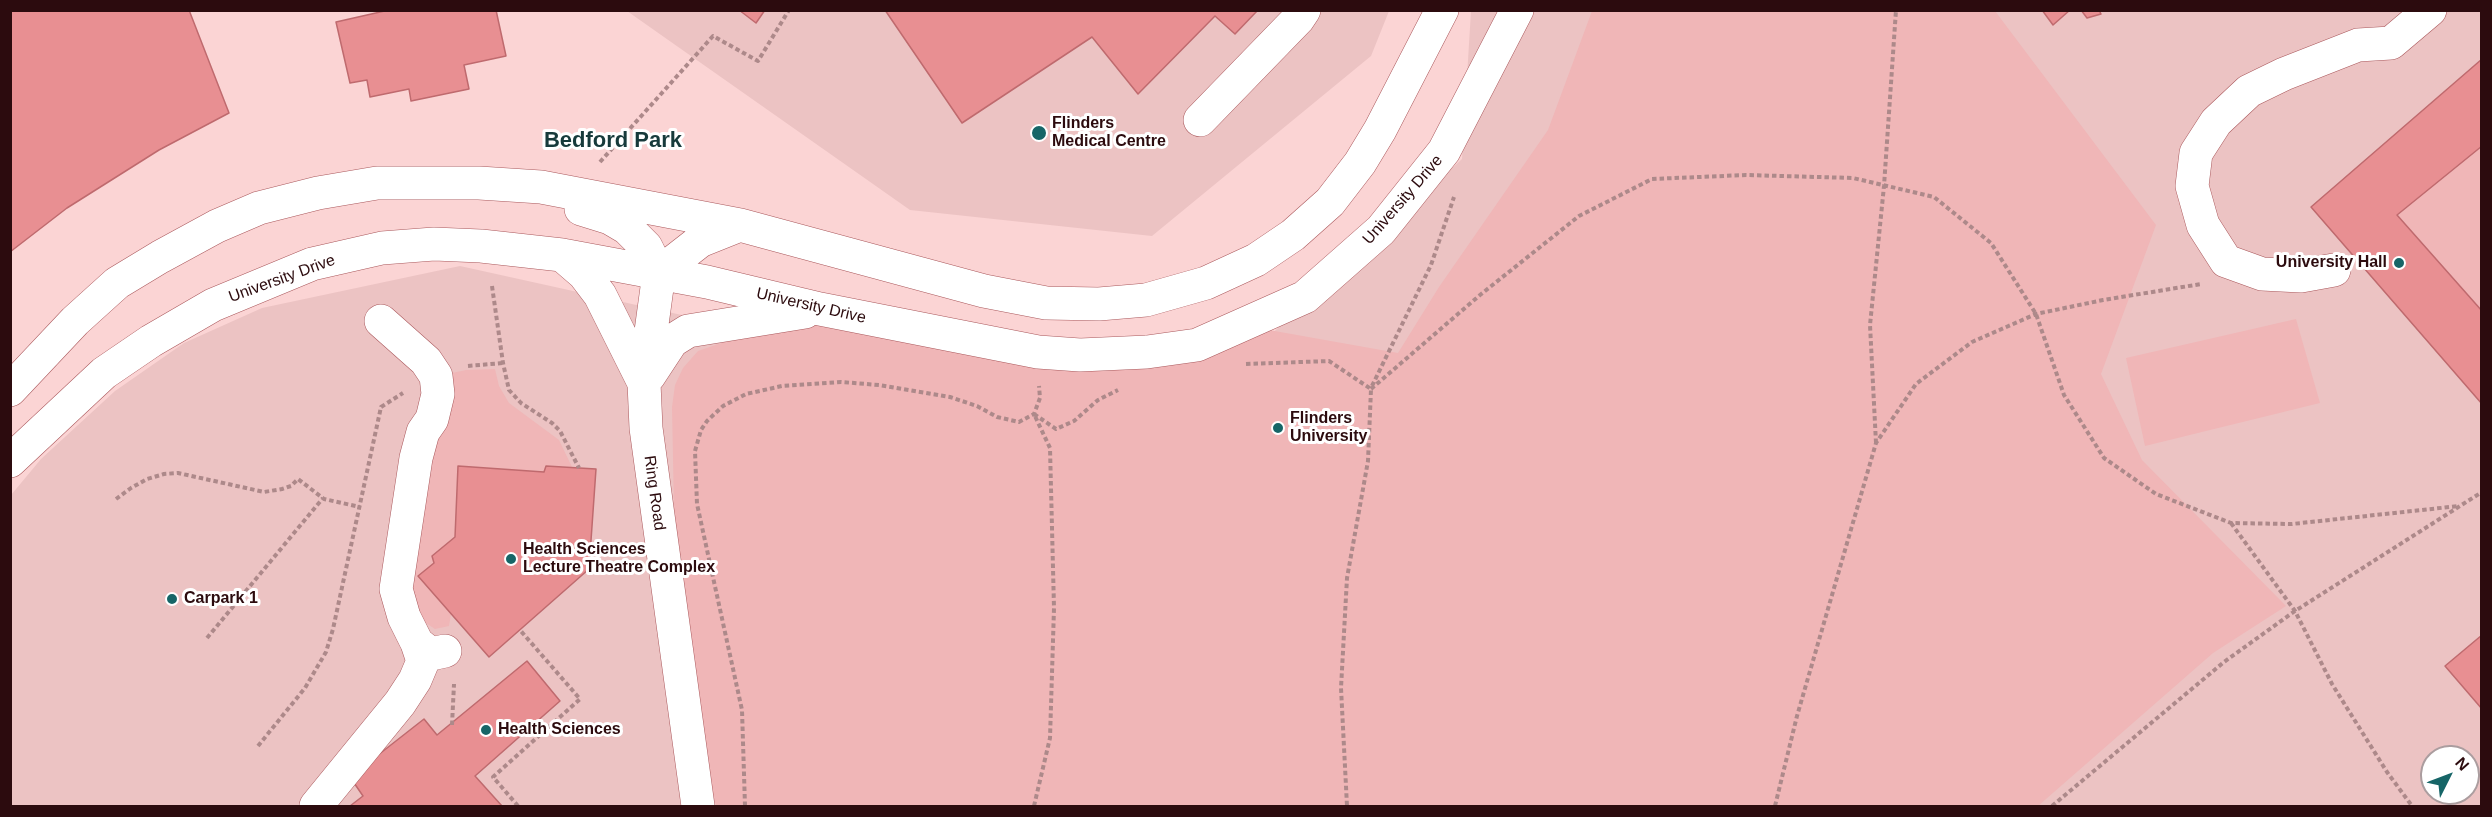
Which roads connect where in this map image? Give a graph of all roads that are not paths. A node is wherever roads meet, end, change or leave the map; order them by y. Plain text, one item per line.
1 (1304, 10) edge
2 (1442, 10) edge
3 (1517, 10) edge
4 (2430, 10) edge
5 (1200, 120) dead end
6 (401, 183) junction
7 (740, 225) junction
8 (562, 255) junction
9 (2334, 270) dead end
10 (659, 273) junction
11 (820, 309) junction
12 (381, 321) dead end
13 (644, 383) junction
14 (10, 390) edge
15 (10, 460) edge
16 (315, 807) edge
17 (698, 807) edge

1 - 5 street
2 - 7 street
3 - 11 street, University Drive
4 - 9 street
6 - 7 street
6 - 10 street
6 - 14 street
7 - 10 street
8 - 10 street, University Drive
8 - 13 street
8 - 15 street, University Drive
10 - 11 street, University Drive
10 - 13 street, Ring Road
11 - 13 street
12 - 16 street
13 - 17 street, Ring Road

